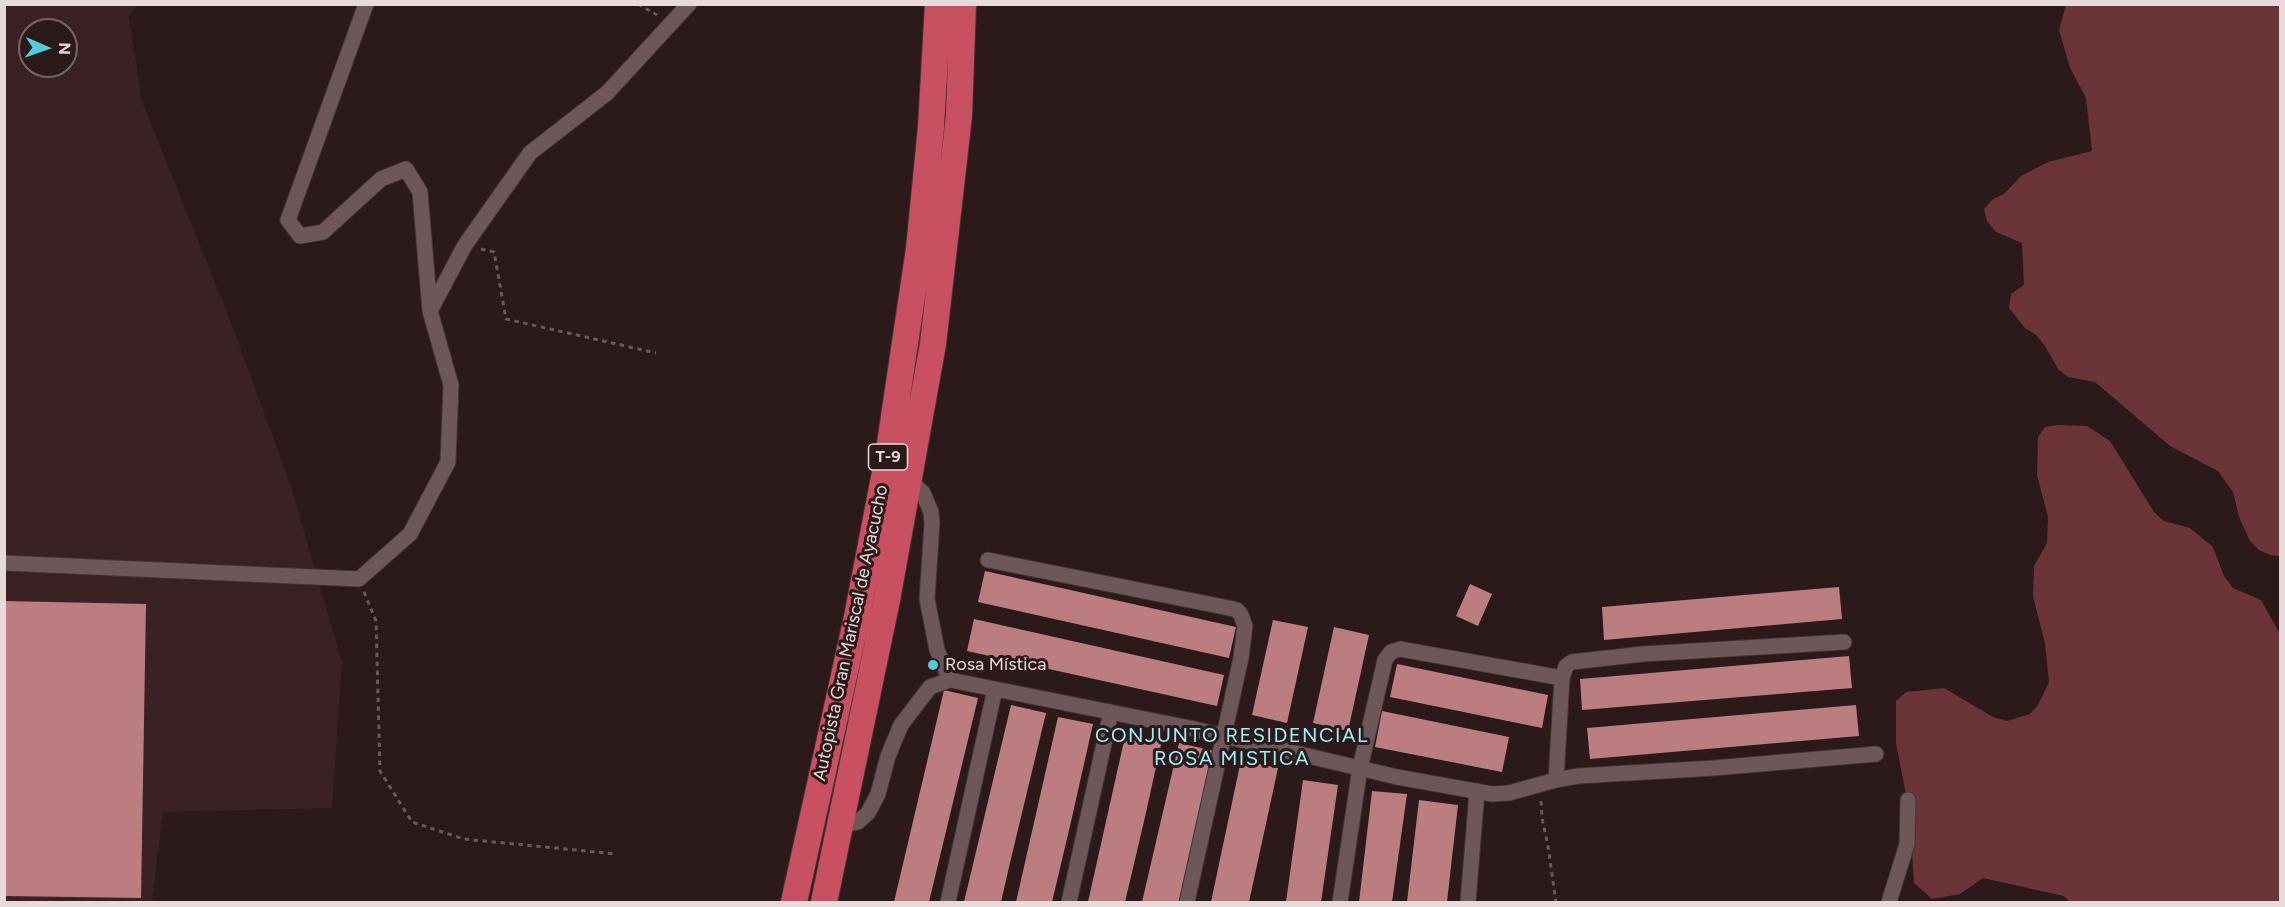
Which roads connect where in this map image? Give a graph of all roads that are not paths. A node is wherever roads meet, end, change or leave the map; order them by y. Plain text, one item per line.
1 (366, 4) edge
2 (689, 4) edge
3 (938, 4) edge
4 (963, 4) edge
5 (430, 311) junction
6 (909, 479) junction
7 (988, 560) dead end
8 (4, 563) edge
9 (1844, 642) dead end
10 (1562, 678) junction
11 (950, 680) junction
12 (995, 689) junction
13 (1111, 712) junction
14 (1223, 735) junction
15 (1876, 754) dead end
16 (1360, 768) junction
17 (1556, 780) junction
18 (1477, 791) junction
19 (1908, 800) dead end
20 (840, 825) junction
21 (794, 903) edge
22 (824, 903) edge
23 (948, 903) edge
24 (1069, 903) edge
25 (1187, 903) edge
26 (1340, 903) edge
27 (1468, 903) edge
28 (1888, 903) edge

1 - 5 street
2 - 5 street
3 - 21 highway, Autopista Gran Mariscal de Ayacucho / T-9
4 - 6 highway, Autopista Gran Mariscal de Ayacucho / T-9
5 - 8 street
6 - 11 street
6 - 20 highway, Autopista Gran Mariscal de Ayacucho / T-9
7 - 14 street
9 - 10 street
10 - 16 street
10 - 17 street
11 - 12 street
11 - 20 street
12 - 13 street
12 - 23 street
13 - 14 street
13 - 24 street
14 - 16 street
14 - 25 street
15 - 17 street
16 - 18 street
16 - 26 street
17 - 18 street
18 - 27 street
19 - 28 street
20 - 22 highway, Autopista Gran Mariscal de Ayacucho / T-9

